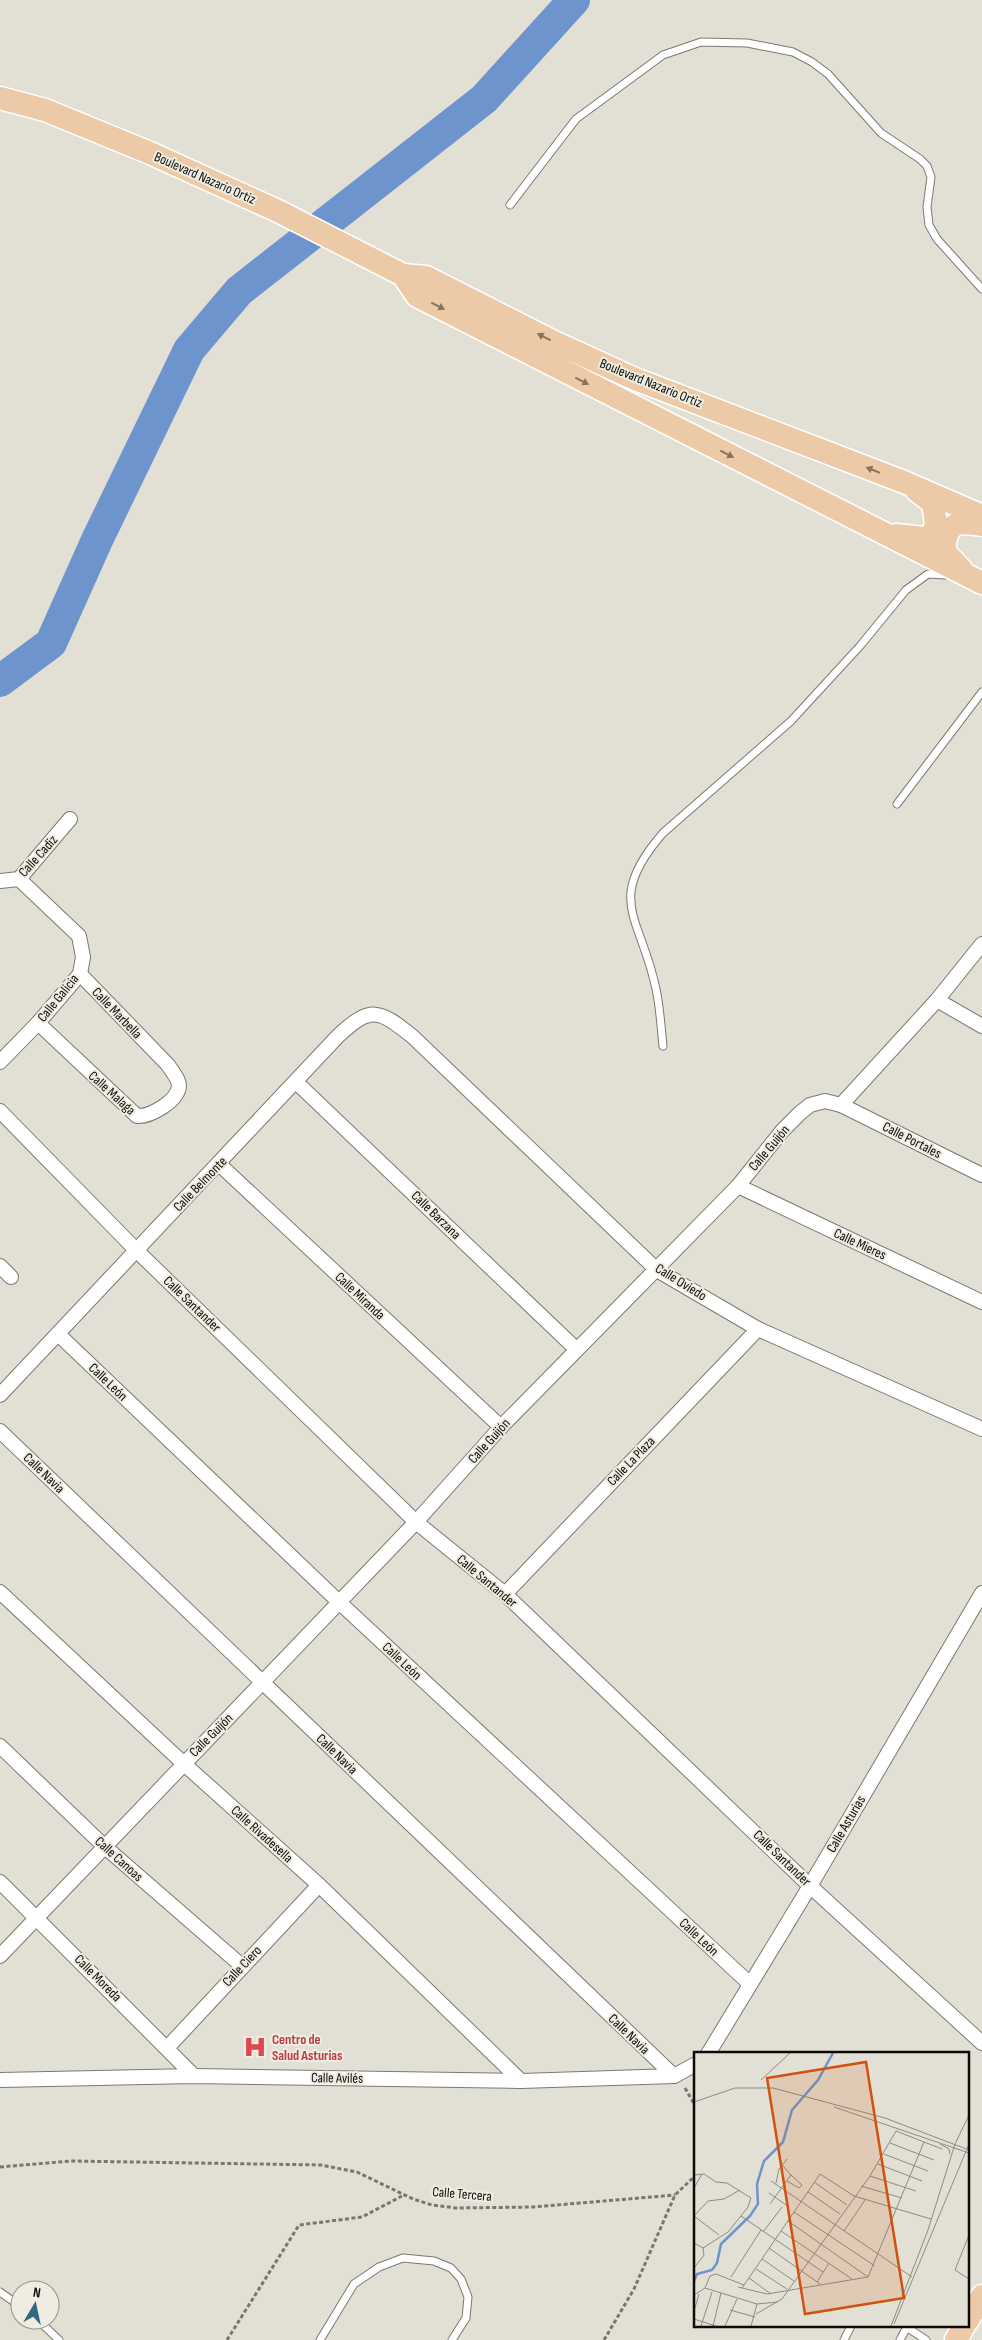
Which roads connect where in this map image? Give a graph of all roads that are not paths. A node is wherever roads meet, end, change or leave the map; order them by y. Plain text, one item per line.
1 (0, 98) edge
2 (510, 205) dead end
3 (403, 275) junction
4 (982, 289) edge
5 (904, 482) junction
6 (982, 516) edge
7 (982, 525) edge
8 (874, 528) junction
9 (954, 579) dead end
10 (980, 582) edge
11 (982, 692) edge
12 (897, 804) dead end
13 (70, 819) dead end
14 (19, 879) junction
15 (0, 881) edge
16 (982, 944) edge
17 (80, 974) junction
18 (937, 1000) junction
19 (38, 1023) junction
20 (982, 1026) edge
21 (412, 1036) joint
22 (663, 1046) dead end
23 (155, 1052) joint
24 (0, 1062) edge
25 (296, 1082) junction
26 (841, 1105) junction
27 (0, 1111) edge
28 (219, 1164) junction
29 (982, 1175) edge
30 (738, 1186) junction
31 (136, 1250) junction
32 (0, 1266) edge
33 (657, 1270) junction
34 (11, 1277) dead end
35 (982, 1302) edge
36 (758, 1328) junction
37 (58, 1334) junction
38 (576, 1349) junction
39 (0, 1395) edge
40 (501, 1427) junction
41 (982, 1429) edge
42 (0, 1431) edge
43 (416, 1522) junction
44 (0, 1592) edge
45 (982, 1592) edge
46 (504, 1594) junction
47 (339, 1602) junction
48 (263, 1683) junction
49 (0, 1746) edge
50 (183, 1763) junction
51 (105, 1847) junction
52 (0, 1882) edge
53 (319, 1885) junction
54 (810, 1886) junction
55 (38, 1919) junction
56 (0, 1956) edge
57 (242, 1966) junction
58 (750, 1984) junction
59 (982, 2043) edge
60 (167, 2048) junction
61 (709, 2052) edge
62 (694, 2065) edge
63 (194, 2076) junction
64 (674, 2076) junction
65 (0, 2080) edge
66 (521, 2082) junction
67 (982, 2296) edge
68 (970, 2317) edge
69 (850, 2328) edge
70 (906, 2328) edge
71 (908, 2328) edge
72 (963, 2328) edge
73 (48, 2330) edge
74 (59, 2340) edge
75 (320, 2340) edge
76 (452, 2340) edge
77 (844, 2340) edge
78 (900, 2340) edge
79 (926, 2340) edge
80 (956, 2340) edge

1 - 3 main road, Boulevard Nazario Ortiz
2 - 4 lane
5 -> 3 main road, Boulevard Nazario Ortiz
3 -> 8 main road, Boulevard Nazario Ortiz
5 - 6 main road, Boulevard Nazario Ortiz
5 - 8 main road, Boulevard Nazario Ortiz
7 - 10 main road, Boulevard Nazario Ortiz
8 - 10 main road, Boulevard Nazario Ortiz
9 - 22 lane
11 - 12 lane
13 - 14 street, Calle Cadiz
14 - 15 street, Calle Cadiz
14 - 17 street, Calle Galicia
16 - 18 street
17 - 19 street, Calle Galicia
17 - 23 street, Calle Marbella
18 - 20 street
18 - 26 street
19 - 23 street, Calle Malaga
19 - 24 street, Calle Galicia
21 - 25 street, Calle Belmonte
21 - 33 street, Calle Oviedo
25 - 28 street, Calle Belmonte
25 - 38 street, Calle Barzana
26 - 29 street, Calle Portales
26 - 30 street, Calle Guijón
27 - 31 street, Calle Santander
28 - 31 street, Calle Belmonte
28 - 40 street, Calle Miranda
30 - 33 street, Calle Guijón
30 - 35 street, Calle Mieres
31 - 37 street, Calle Belmonte
31 - 43 street, Calle Santander
32 - 34 street
33 - 36 street, Calle Oviedo
33 - 38 street, Calle Guijón
36 - 41 street, Calle Oviedo
36 - 46 street, Calle La Plaza
37 - 39 street, Calle Belmonte
37 - 47 street, Calle León
38 - 40 street, Calle Guijón
40 - 43 street, Calle Guijón
42 - 48 street, Calle Navia
43 - 46 street, Calle Santander
43 - 47 street, Calle Guijón
44 - 50 street, Calle Rivadesella
45 - 54 street, Calle Asturias
46 - 54 street, Calle Santander
47 - 48 street, Calle Guijón
47 - 58 street, Calle León
48 - 50 street, Calle Guijón
48 - 64 street, Calle Navia
49 - 51 street, Calle Canoas
50 - 51 street, Calle Guijón
50 - 53 street, Calle Rivadesella
51 - 55 street, Calle Guijón
51 - 57 street, Calle Canoas
52 - 55 street, Calle Moreda
53 - 57 street, Calle Ciero
53 - 66 street, Calle Rivadesella
54 - 58 street, Calle Asturias
54 - 59 street, Calle Santander
55 - 56 street, Calle Guijón
55 - 60 street, Calle Moreda
57 - 60 street, Calle Ciero
58 - 61 street, Calle Asturias
60 - 63 street, Calle Moreda
62 - 64 street
63 - 65 street, Calle Avilés
63 - 66 street, Calle Avilés
64 - 66 street, Calle Avilés
67 - 68 main road
69 - 77 lane
70 - 78 lane
71 - 79 lane
72 - 80 main road
73 - 74 lane
75 - 76 lane

